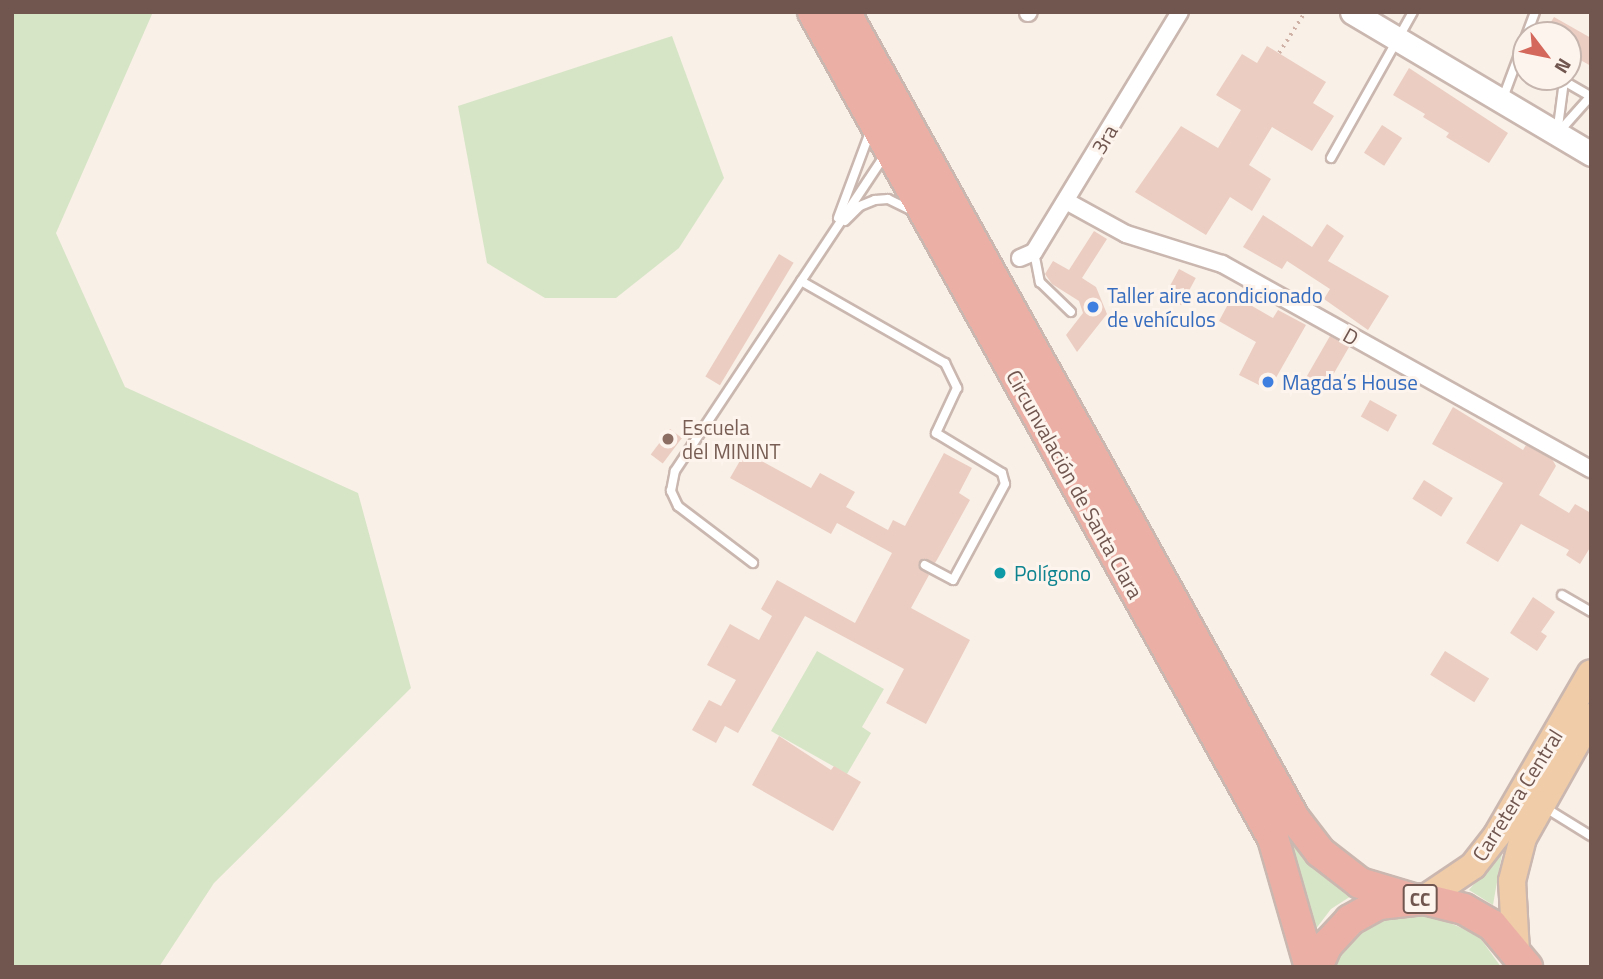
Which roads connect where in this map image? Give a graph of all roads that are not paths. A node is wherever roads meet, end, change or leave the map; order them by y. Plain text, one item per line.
1 (813, 12) edge
2 (845, 12) edge
3 (1180, 12) edge
4 (1352, 12) edge
5 (1413, 12) edge
6 (1400, 41) junction
7 (1512, 79) edge
8 (1559, 91) edge
9 (1591, 97) edge
10 (1502, 102) junction
11 (892, 134) junction
12 (1557, 134) junction
13 (1591, 154) edge
14 (1331, 158) dead end
15 (1066, 201) junction
16 (926, 218) junction
17 (832, 233) junction
18 (1027, 255) joint
19 (801, 281) junction
20 (1071, 312) dead end
21 (1591, 469) edge
22 (753, 563) dead end
23 (925, 565) dead end
24 (1562, 594) dead end
25 (1591, 612) edge
26 (1591, 673) edge
27 (1591, 718) edge
28 (1539, 803) junction
29 (1591, 836) edge
30 (1418, 899) junction
31 (1521, 959) edge
32 (1310, 967) edge
33 (1317, 967) edge

1 - 11 highway, Circunvalación de Santa Clara
2 - 11 highway, Circunvalación de Santa Clara
3 - 15 street, 3ra
4 - 6 street
5 - 6 lane
6 - 10 street
6 - 14 lane
7 - 10 lane
8 - 12 lane
9 - 12 lane
10 - 12 street
11 - 16 highway, Circunvalación de Santa Clara
11 - 17 lane
11 - 17 lane
11 - 30 highway, Circunvalación de Santa Clara
12 - 13 street
15 - 18 street, 3ra
15 - 21 street, D
16 - 17 lane
16 - 32 highway, Circunvalación de Santa Clara
17 - 19 lane
18 - 20 lane
19 - 22 lane
19 - 23 lane
24 - 25 lane
26 - 30 main road, Carretera Central / CC
27 - 28 main road, Carretera Central / CC
28 - 29 lane
28 - 31 main road, Carretera Central / CC
30 - 31 highway, CC
30 - 33 highway, CC

